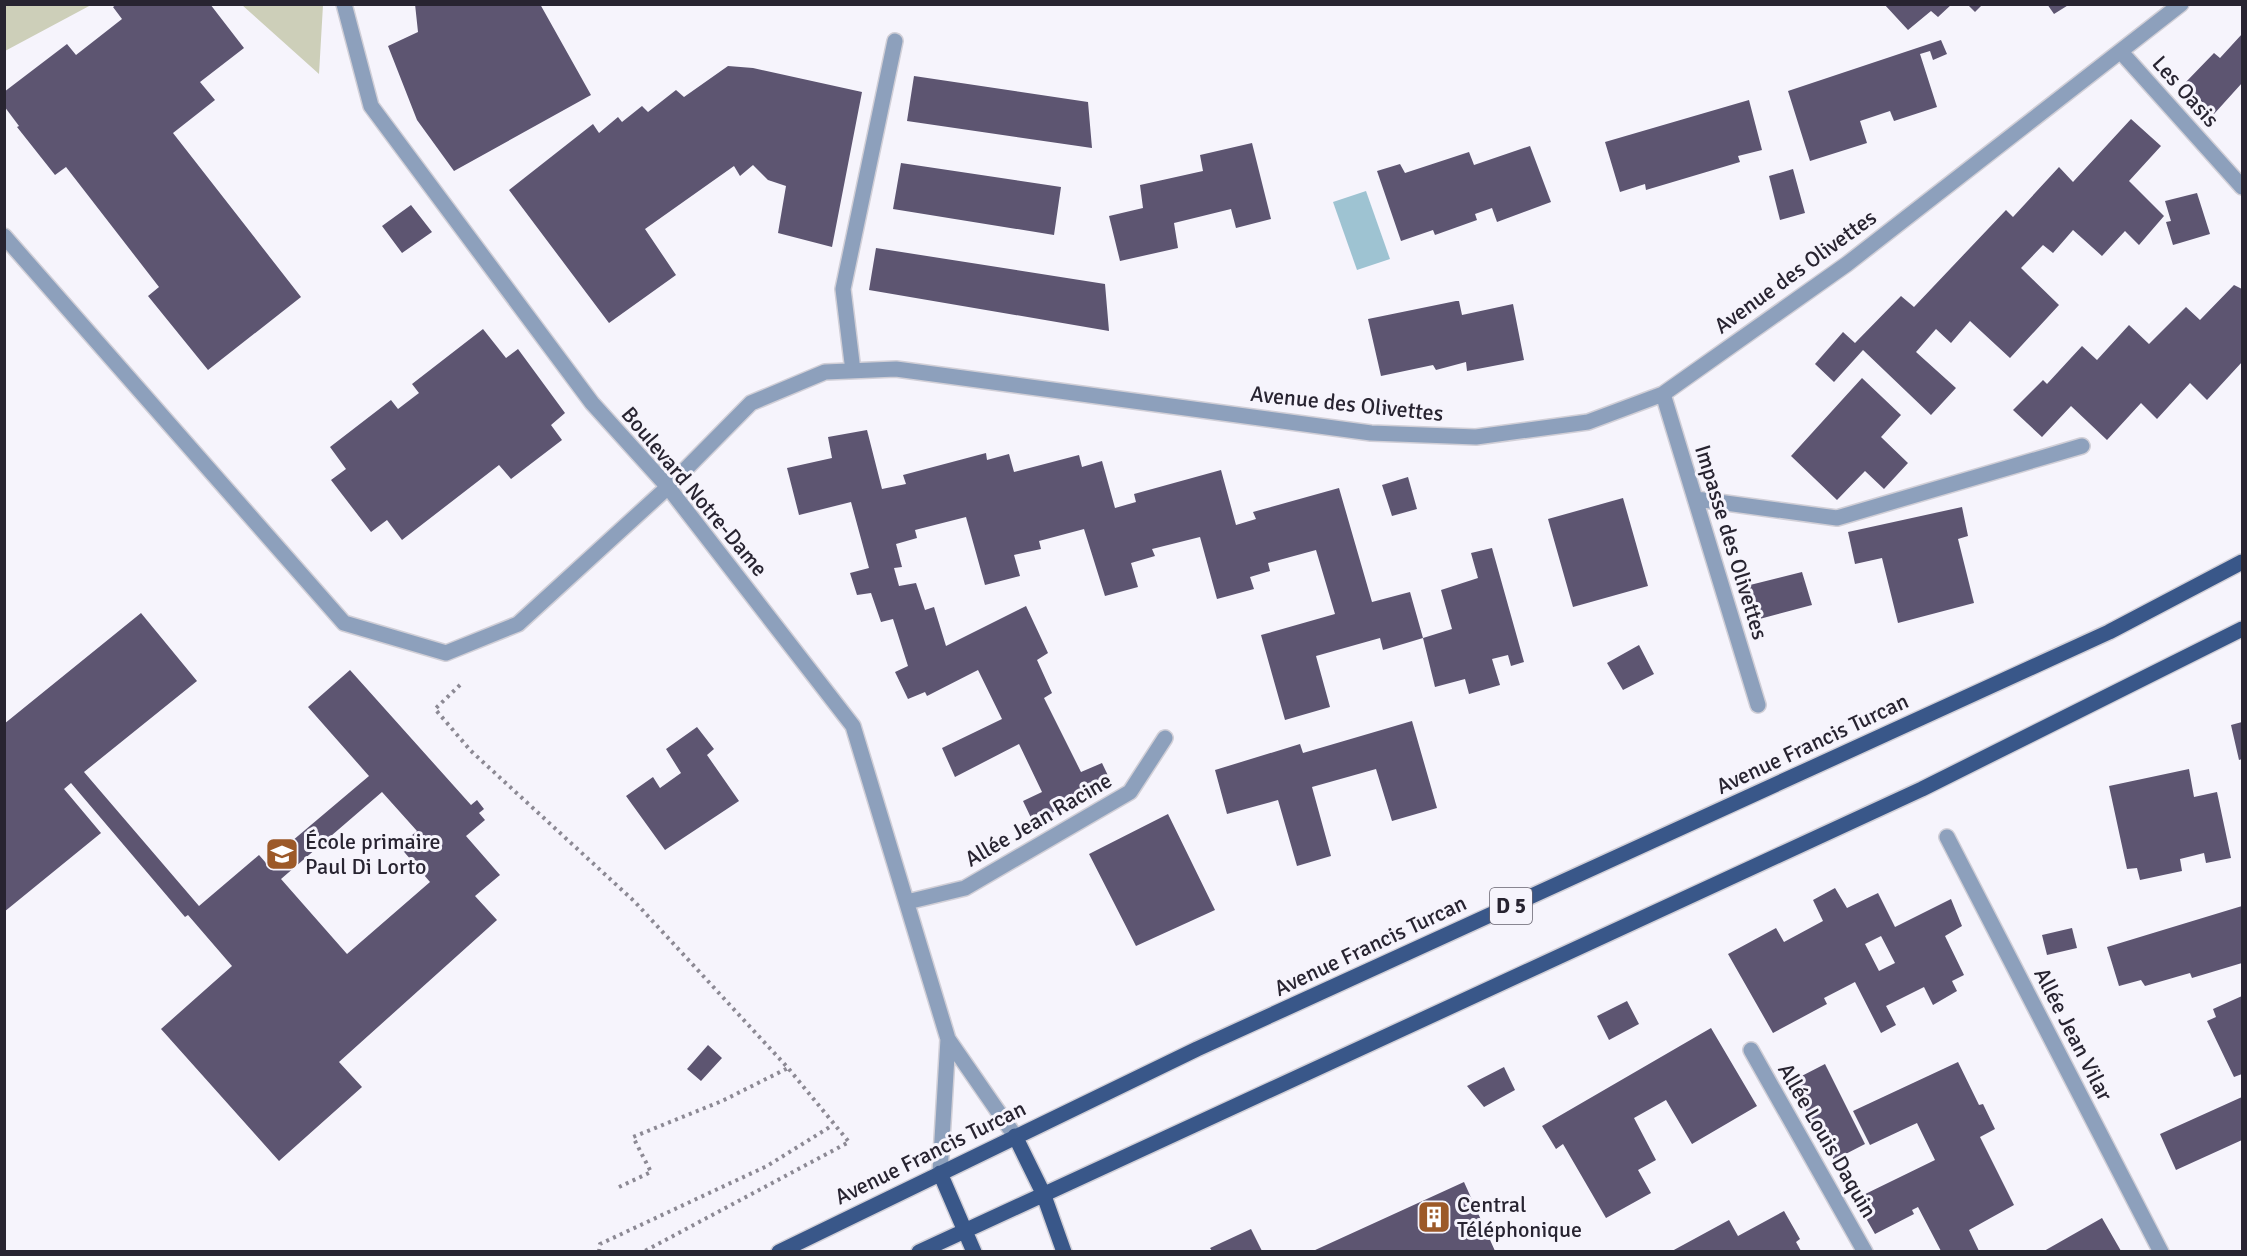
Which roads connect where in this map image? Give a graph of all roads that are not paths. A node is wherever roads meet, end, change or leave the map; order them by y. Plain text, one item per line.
1 (344, 4) edge
2 (2181, 4) edge
3 (895, 41) dead end
4 (2121, 52) junction
5 (2242, 187) edge
6 (4, 236) edge
7 (853, 371) junction
8 (1663, 393) junction
9 (2082, 446) dead end
10 (668, 487) junction
11 (1696, 499) junction
12 (2242, 562) edge
13 (2242, 629) edge
14 (1758, 705) dead end
15 (1165, 738) dead end
16 (1947, 837) dead end
17 (907, 902) junction
18 (948, 1039) junction
19 (1751, 1050) dead end
20 (1015, 1137) junction
21 (940, 1173) junction
22 (1042, 1193) junction
23 (964, 1231) junction
24 (779, 1251) edge
25 (919, 1251) edge
26 (974, 1251) edge
27 (1064, 1251) edge
28 (1865, 1251) edge
29 (2161, 1251) edge

1 - 10 street, Boulevard Notre-Dame
2 - 4 street, Avenue des Olivettes
3 - 7 street
4 - 5 street, Les Oasis
4 - 8 street, Avenue des Olivettes
6 - 10 street, Avenue des Olivettes
7 - 8 street, Avenue des Olivettes
7 - 10 street, Avenue des Olivettes
8 - 11 street, Impasse des Olivettes
9 - 11 street
10 - 17 street, Boulevard Notre-Dame
11 - 14 street, Impasse des Olivettes
12 - 20 main road, Avenue Francis Turcan / D 5
13 - 22 main road
15 - 17 street, Allée Jean Racine
16 - 29 street, Allée Jean Vilar
17 - 18 street, Boulevard Notre-Dame
18 - 20 street, Boulevard Notre-Dame
18 - 21 street, Boulevard Notre-Dame
19 - 28 street, Allée Louis Daquin
20 - 21 main road, Avenue Francis Turcan / D 5
20 - 22 main road
21 - 23 main road, Boulevard Notre-Dame
21 - 24 main road, Avenue Francis Turcan / D 5
22 - 23 main road
22 - 27 main road
23 - 25 main road
23 - 26 main road, Boulevard Notre-Dame

